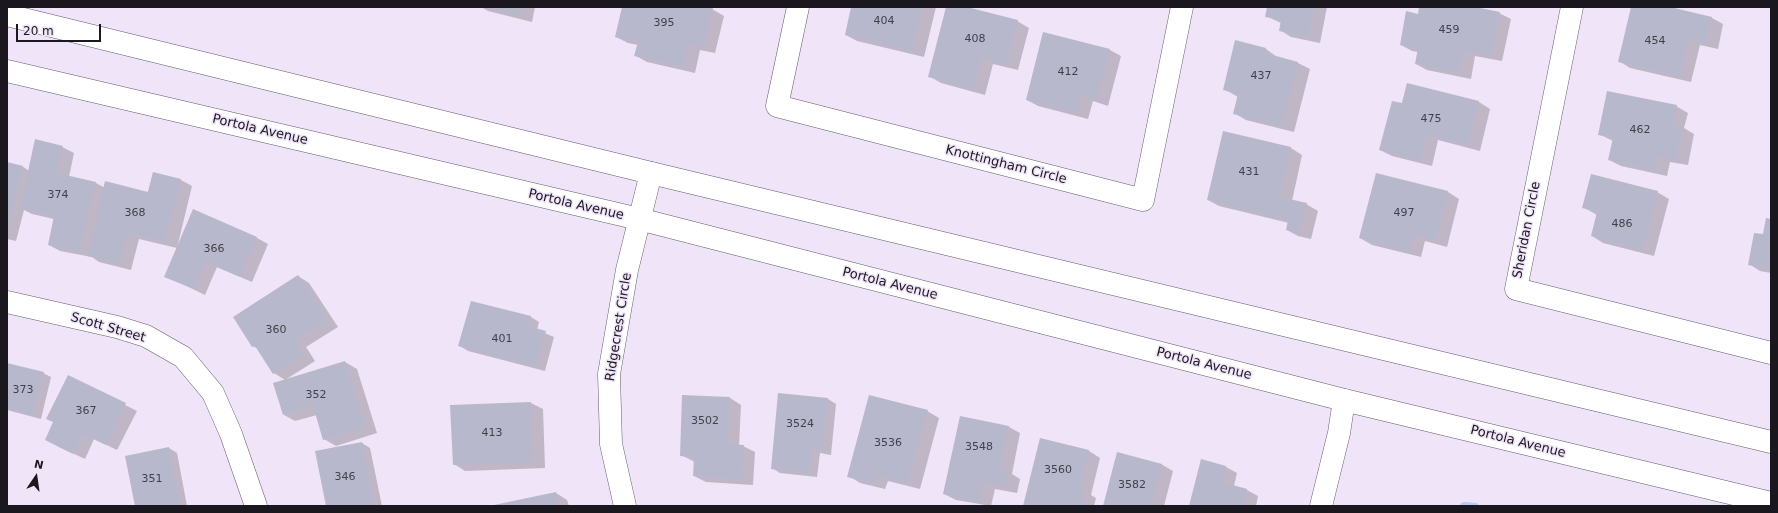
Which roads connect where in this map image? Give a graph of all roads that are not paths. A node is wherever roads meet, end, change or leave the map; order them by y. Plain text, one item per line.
1 (798, 7) edge
2 (1182, 7) edge
3 (1572, 7) edge
4 (7, 15) edge
5 (7, 71) edge
6 (651, 173) junction
7 (639, 219) junction
8 (7, 302) edge
9 (1771, 353) edge
10 (1344, 400) junction
11 (1771, 442) edge
12 (1771, 503) edge
13 (256, 506) edge
14 (625, 506) edge
15 (1321, 506) edge

1 - 2 main road, Knottingham Circle
3 - 9 main road, Sheridan Circle
4 - 6 main road
5 - 7 main road, Portola Avenue
6 - 7 main road, Ridgecrest Circle
6 - 11 main road
7 - 10 main road, Portola Avenue
7 - 14 main road, Ridgecrest Circle
8 - 13 main road, Scott Street
10 - 12 main road, Portola Avenue
10 - 15 main road

